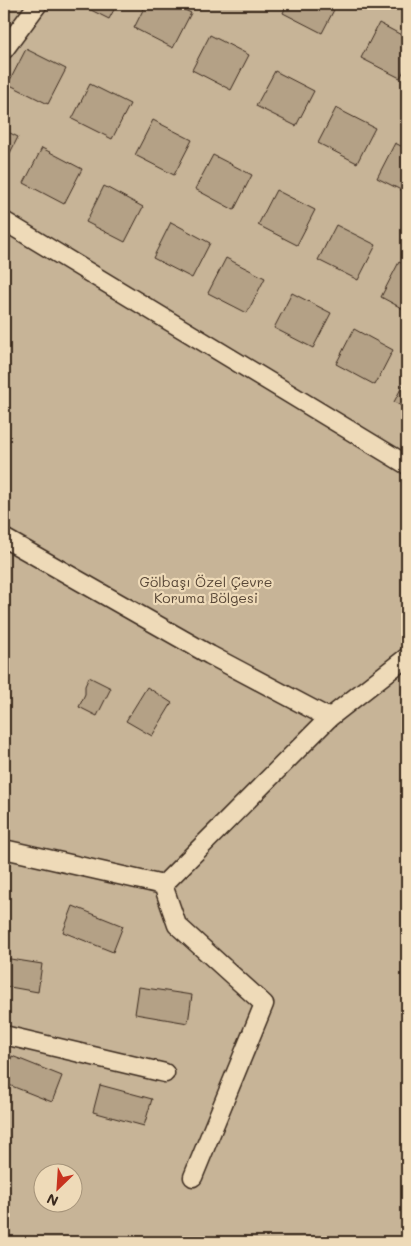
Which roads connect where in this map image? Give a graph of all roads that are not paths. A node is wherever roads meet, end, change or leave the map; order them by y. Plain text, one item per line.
1 (38, 4) edge
2 (4, 50) edge
3 (4, 221) edge
4 (407, 465) edge
5 (4, 538) edge
6 (407, 657) edge
7 (329, 718) junction
8 (4, 849) edge
9 (163, 885) junction
10 (4, 1035) edge
11 (165, 1073) dead end
12 (193, 1176) dead end

1 - 2 street
3 - 4 street
5 - 7 street
6 - 7 street
7 - 9 street
8 - 9 street
9 - 12 street
10 - 11 street

